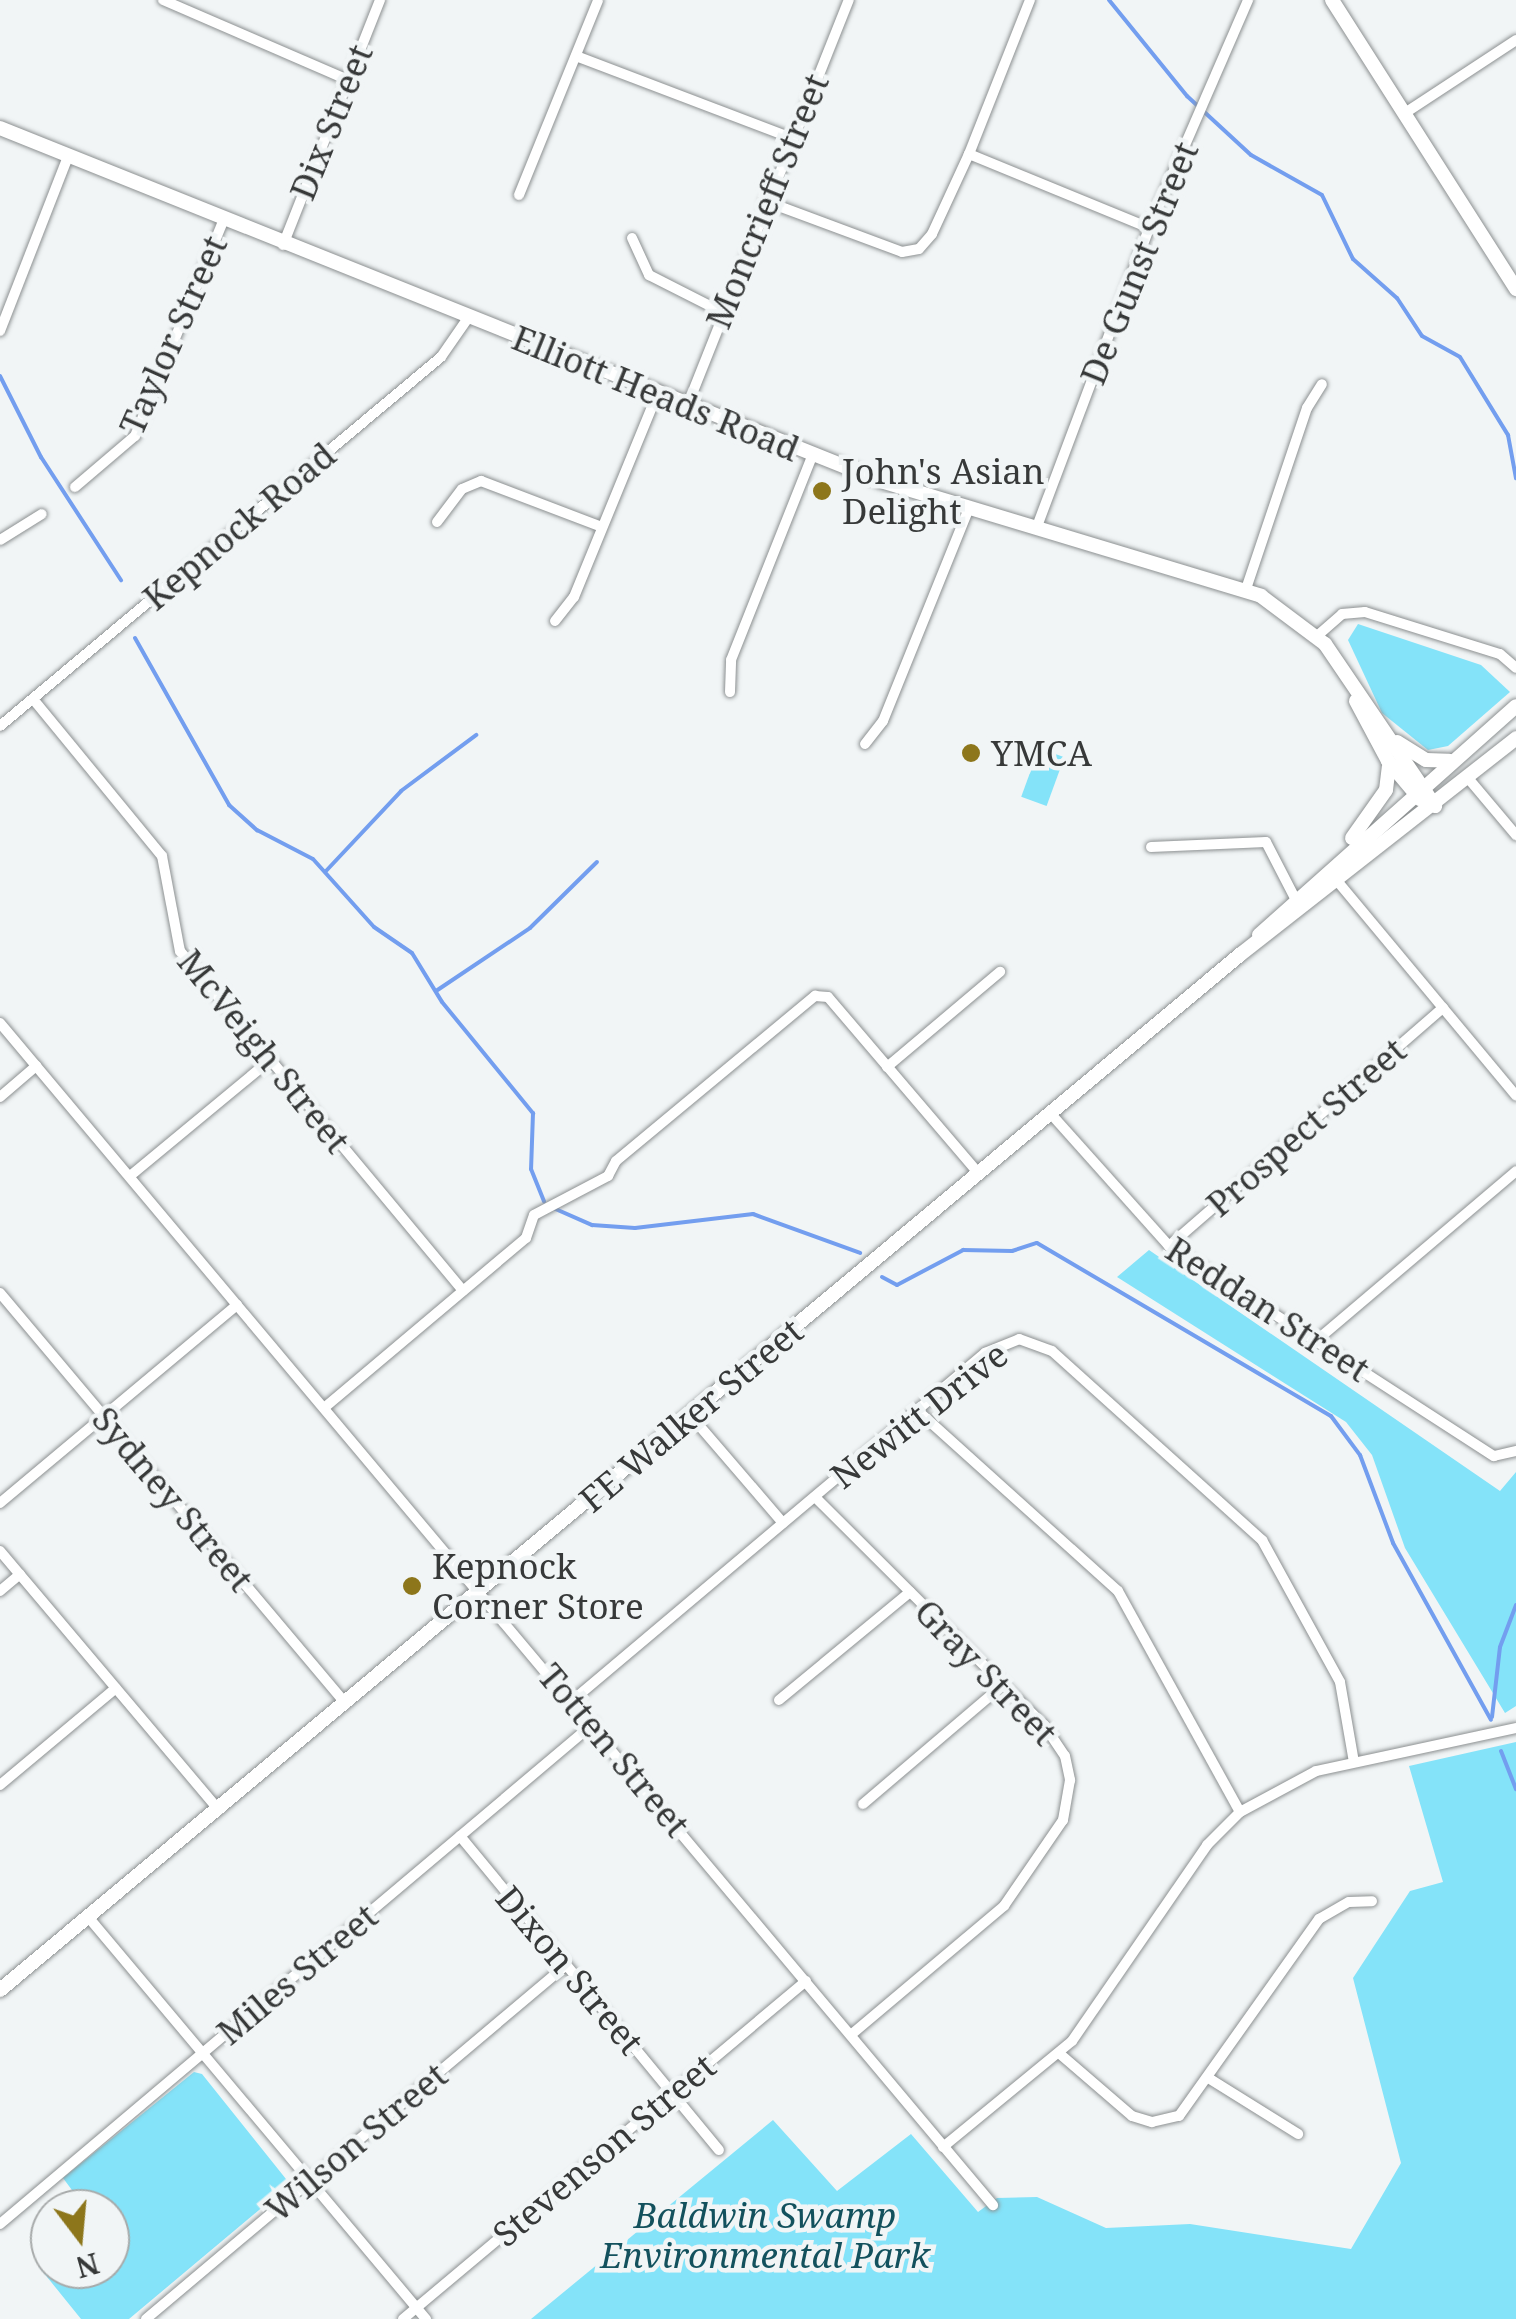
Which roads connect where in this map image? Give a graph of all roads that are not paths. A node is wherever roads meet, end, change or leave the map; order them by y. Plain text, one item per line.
1 (163, 0) edge
2 (380, 0) edge
3 (598, 0) edge
4 (848, 0) edge
5 (1030, 0) edge
6 (1248, 0) edge
7 (1332, 0) edge
8 (1516, 40) edge
9 (576, 56) junction
10 (348, 80) junction
11 (1405, 112) junction
12 (0, 128) edge
13 (792, 138) junction
14 (969, 154) junction
15 (68, 157) junction
16 (518, 196) dead end
17 (766, 201) junction
18 (223, 221) junction
19 (1149, 228) junction
20 (632, 238) dead end
21 (283, 245) junction
22 (1514, 280) edge
23 (722, 312) junction
24 (468, 318) junction
25 (0, 330) edge
26 (1322, 384) dead end
27 (658, 392) junction
28 (688, 404) junction
29 (812, 456) junction
30 (75, 487) dead end
31 (968, 508) junction
32 (42, 514) dead end
33 (437, 522) dead end
34 (602, 526) junction
35 (1036, 528) junction
36 (2, 543) edge
37 (1246, 589) junction
38 (555, 620) dead end
39 (1317, 636) junction
40 (1516, 668) edge
41 (1348, 679) junction
42 (730, 692) dead end
43 (33, 699) junction
44 (1516, 706) edge
45 (1378, 724) junction
46 (0, 726) edge
47 (1516, 738) edge
48 (864, 744) dead end
49 (1454, 759) junction
50 (1388, 762) junction
51 (1468, 778) junction
52 (1419, 789) junction
53 (1434, 806) junction
54 (1516, 834) edge
55 (1151, 848) dead end
56 (1316, 880) junction
57 (1338, 882) junction
58 (1298, 905) junction
59 (1000, 972) dead end
60 (1442, 1008) junction
61 (0, 1023) edge
62 (268, 1062) junction
63 (36, 1066) junction
64 (887, 1067) junction
65 (0, 1096) edge
66 (1516, 1096) edge
67 (1051, 1114) junction
68 (1516, 1171) edge
69 (979, 1174) junction
70 (130, 1176) junction
71 (1168, 1246) junction
72 (463, 1291) junction
73 (0, 1293) edge
74 (237, 1305) junction
75 (1316, 1340) junction
76 (324, 1408) junction
77 (918, 1411) junction
78 (691, 1416) junction
79 (103, 1417) junction
80 (1516, 1450) edge
81 (815, 1497) junction
82 (0, 1503) edge
83 (783, 1523) junction
84 (0, 1551) edge
85 (20, 1574) junction
86 (0, 1590) edge
87 (480, 1592) junction
88 (910, 1592) junction
89 (1003, 1685) junction
90 (116, 1688) junction
91 (573, 1700) junction
92 (779, 1700) dead end
93 (346, 1704) junction
94 (593, 1724) junction
95 (1516, 1728) edge
96 (1354, 1762) junction
97 (0, 1785) edge
98 (863, 1804) dead end
99 (220, 1810) junction
100 (1240, 1812) junction
101 (460, 1836) junction
102 (1372, 1901) dead end
103 (88, 1918) junction
104 (565, 1966) junction
105 (806, 1981) junction
106 (0, 1990) edge
107 (851, 2036) junction
108 (203, 2054) junction
109 (1060, 2054) junction
110 (1210, 2080) junction
111 (672, 2092) junction
112 (1298, 2134) dead end
113 (943, 2147) junction
114 (719, 2150) dead end
115 (309, 2181) junction
116 (992, 2205) dead end
117 (0, 2224) edge
118 (416, 2308) junction
119 (146, 2319) edge
120 (403, 2319) edge
121 (426, 2319) edge

1 - 10 street
2 - 10 street, Dix Street
3 - 9 street
4 - 13 street, Moncrieff Street
5 - 14 street
6 - 19 street, De Gunst Street
7 - 11 main road
8 - 11 street
9 - 13 street
9 - 16 street
10 - 21 street, Dix Street
11 - 22 main road
12 - 15 main road, Elliott Heads Road
13 - 17 street, Moncrieff Street
14 - 17 street
14 - 19 street
15 - 18 main road, Elliott Heads Road
15 - 25 street
17 - 23 street, Moncrieff Street
18 - 21 main road, Elliott Heads Road
18 - 30 street, Taylor Street
19 - 35 street, De Gunst Street
20 - 23 street
21 - 24 main road, Elliott Heads Road
23 - 28 street, Moncrieff Street
24 - 27 main road, Elliott Heads Road
24 - 43 street, Kepnock Road
26 - 37 street
27 - 28 main road, Elliott Heads Road
27 - 34 street
28 - 29 main road, Elliott Heads Road
29 - 31 main road, Elliott Heads Road
29 - 42 street
31 - 35 main road, Elliott Heads Road
31 - 48 street
32 - 36 street
33 - 34 street
34 - 38 street
35 - 37 main road, Elliott Heads Road
37 - 39 main road, Elliott Heads Road
39 - 40 street
39 - 41 main road, Elliott Heads Road
41 - 45 main road, Elliott Heads Road
41 - 50 main road, Elliott Heads Road
43 - 46 street, Kepnock Road
43 - 62 street, McVeigh Street
44 - 49 main road, FE Walker Street
45 - 49 main road
45 - 52 main road, Elliott Heads Road
47 - 51 main road, FE Walker Street
49 - 52 main road, FE Walker Street
50 - 52 main road, Elliott Heads Road
50 - 56 main road
51 - 53 main road, FE Walker Street
51 - 54 street
52 - 53 main road, Elliott Heads Road
52 - 56 main road, FE Walker Street
53 - 57 main road, FE Walker Street
55 - 58 street
56 - 58 main road, FE Walker Street
57 - 58 main road, FE Walker Street
57 - 60 street
58 - 67 main road, FE Walker Street
59 - 64 street
60 - 66 street
60 - 71 street, Prospect Street
61 - 63 street, Totten Street
62 - 70 street
62 - 72 street, McVeigh Street
63 - 65 street
63 - 70 street, Totten Street
64 - 69 street
64 - 72 street
67 - 69 main road, FE Walker Street
67 - 71 street, Reddan Street
68 - 75 street
69 - 78 main road, FE Walker Street
70 - 74 street, Totten Street
71 - 75 street, Reddan Street
72 - 76 street
73 - 79 street, Sydney Street
74 - 76 street, Totten Street
74 - 79 street
75 - 80 street, Reddan Street
76 - 87 street, Totten Street
77 - 81 street, Newitt Drive
77 - 96 street, Newitt Drive
77 - 100 street
78 - 83 street
78 - 87 main road, FE Walker Street
79 - 82 street
79 - 93 street, Sydney Street
81 - 83 street, Newitt Drive
81 - 88 street, Gray Street
83 - 91 street, Newitt Drive
84 - 85 street
85 - 86 street
85 - 90 street
87 - 91 street, Totten Street
87 - 93 main road, FE Walker Street
88 - 89 street, Gray Street
88 - 92 street
89 - 98 street
89 - 107 street, Gray Street
90 - 97 street
90 - 99 street
91 - 94 street, Totten Street
93 - 99 main road, FE Walker Street
94 - 101 street, Miles Street
94 - 105 street, Totten Street
95 - 96 street
96 - 100 street
99 - 103 main road, FE Walker Street
100 - 109 street
101 - 104 street, Dixon Street
101 - 108 street, Miles Street
102 - 110 street
103 - 106 main road, FE Walker Street
103 - 108 street
104 - 111 street, Dixon Street
104 - 115 street, Wilson Street
105 - 107 street, Totten Street
105 - 111 street, Stevenson Street
107 - 113 street, Totten Street
108 - 115 street
108 - 117 street, Miles Street
109 - 110 street
109 - 113 street
110 - 112 street
111 - 114 street, Dixon Street
111 - 118 street, Stevenson Street
113 - 116 street, Totten Street
115 - 118 street
115 - 119 street, Wilson Street
118 - 120 street, Stevenson Street
118 - 121 street

